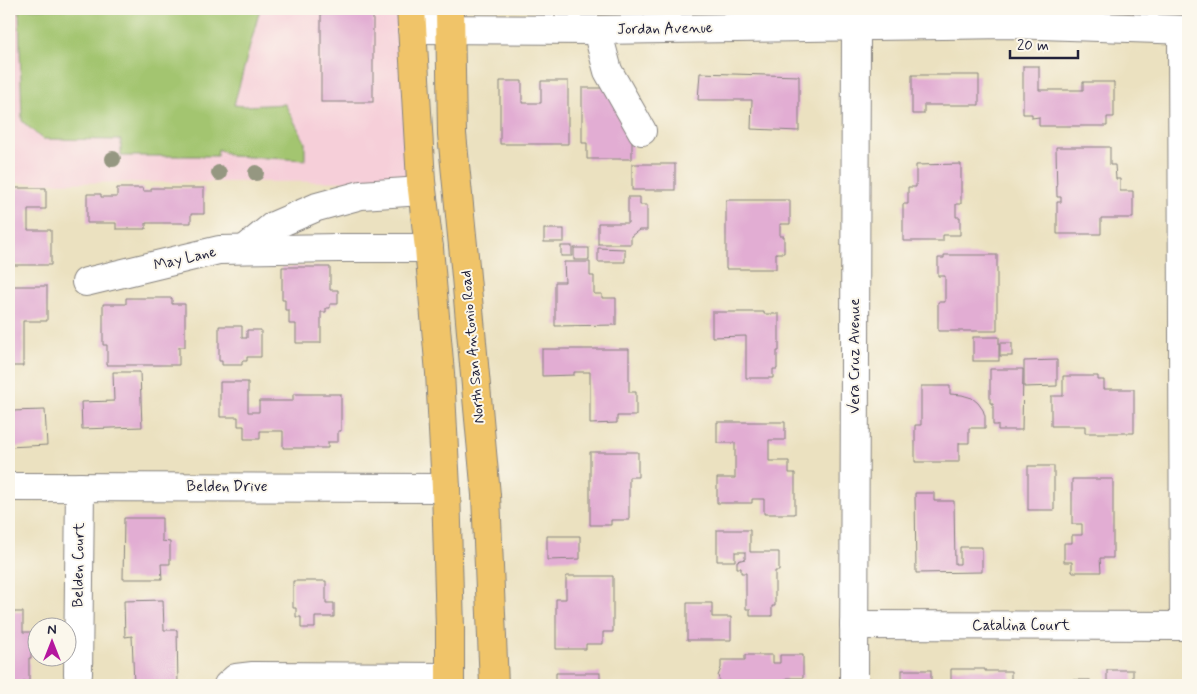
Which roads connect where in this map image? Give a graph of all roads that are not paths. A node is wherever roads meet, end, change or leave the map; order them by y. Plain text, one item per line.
1 (1009, 16) edge
2 (412, 19) edge
3 (450, 19) edge
4 (856, 26) junction
5 (598, 30) junction
6 (1185, 30) edge
7 (642, 131) dead end
8 (422, 191) junction
9 (283, 221) junction
10 (286, 248) junction
11 (429, 248) junction
12 (245, 249) junction
13 (86, 282) dead end
14 (1186, 478) edge
15 (80, 486) junction
16 (9, 487) edge
17 (446, 488) junction
18 (854, 625) junction
19 (1186, 626) edge
20 (78, 674) dead end
21 (450, 681) edge
22 (228, 685) edge
23 (494, 685) edge
24 (854, 685) edge

1 - 4 street, Jordan Avenue
1 - 6 street, Jordan Avenue
2 - 3 street, Jordan Avenue
2 - 8 main road
3 - 5 street, Jordan Avenue
3 - 23 main road, North San Antonio Road
4 - 5 street, Jordan Avenue
4 - 18 street, Vera Cruz Avenue
5 - 7 street
6 - 14 street
8 - 9 street
8 - 11 main road
9 - 10 street
9 - 12 street
10 - 11 street, May Lane
10 - 12 street, May Lane
11 - 17 main road
12 - 13 street, May Lane
14 - 19 street
15 - 16 street, Belden Drive
15 - 17 street, Belden Drive
15 - 20 street, Belden Court
17 - 21 main road
18 - 19 street, Catalina Court
18 - 24 street, Vera Cruz Avenue
21 - 22 street

